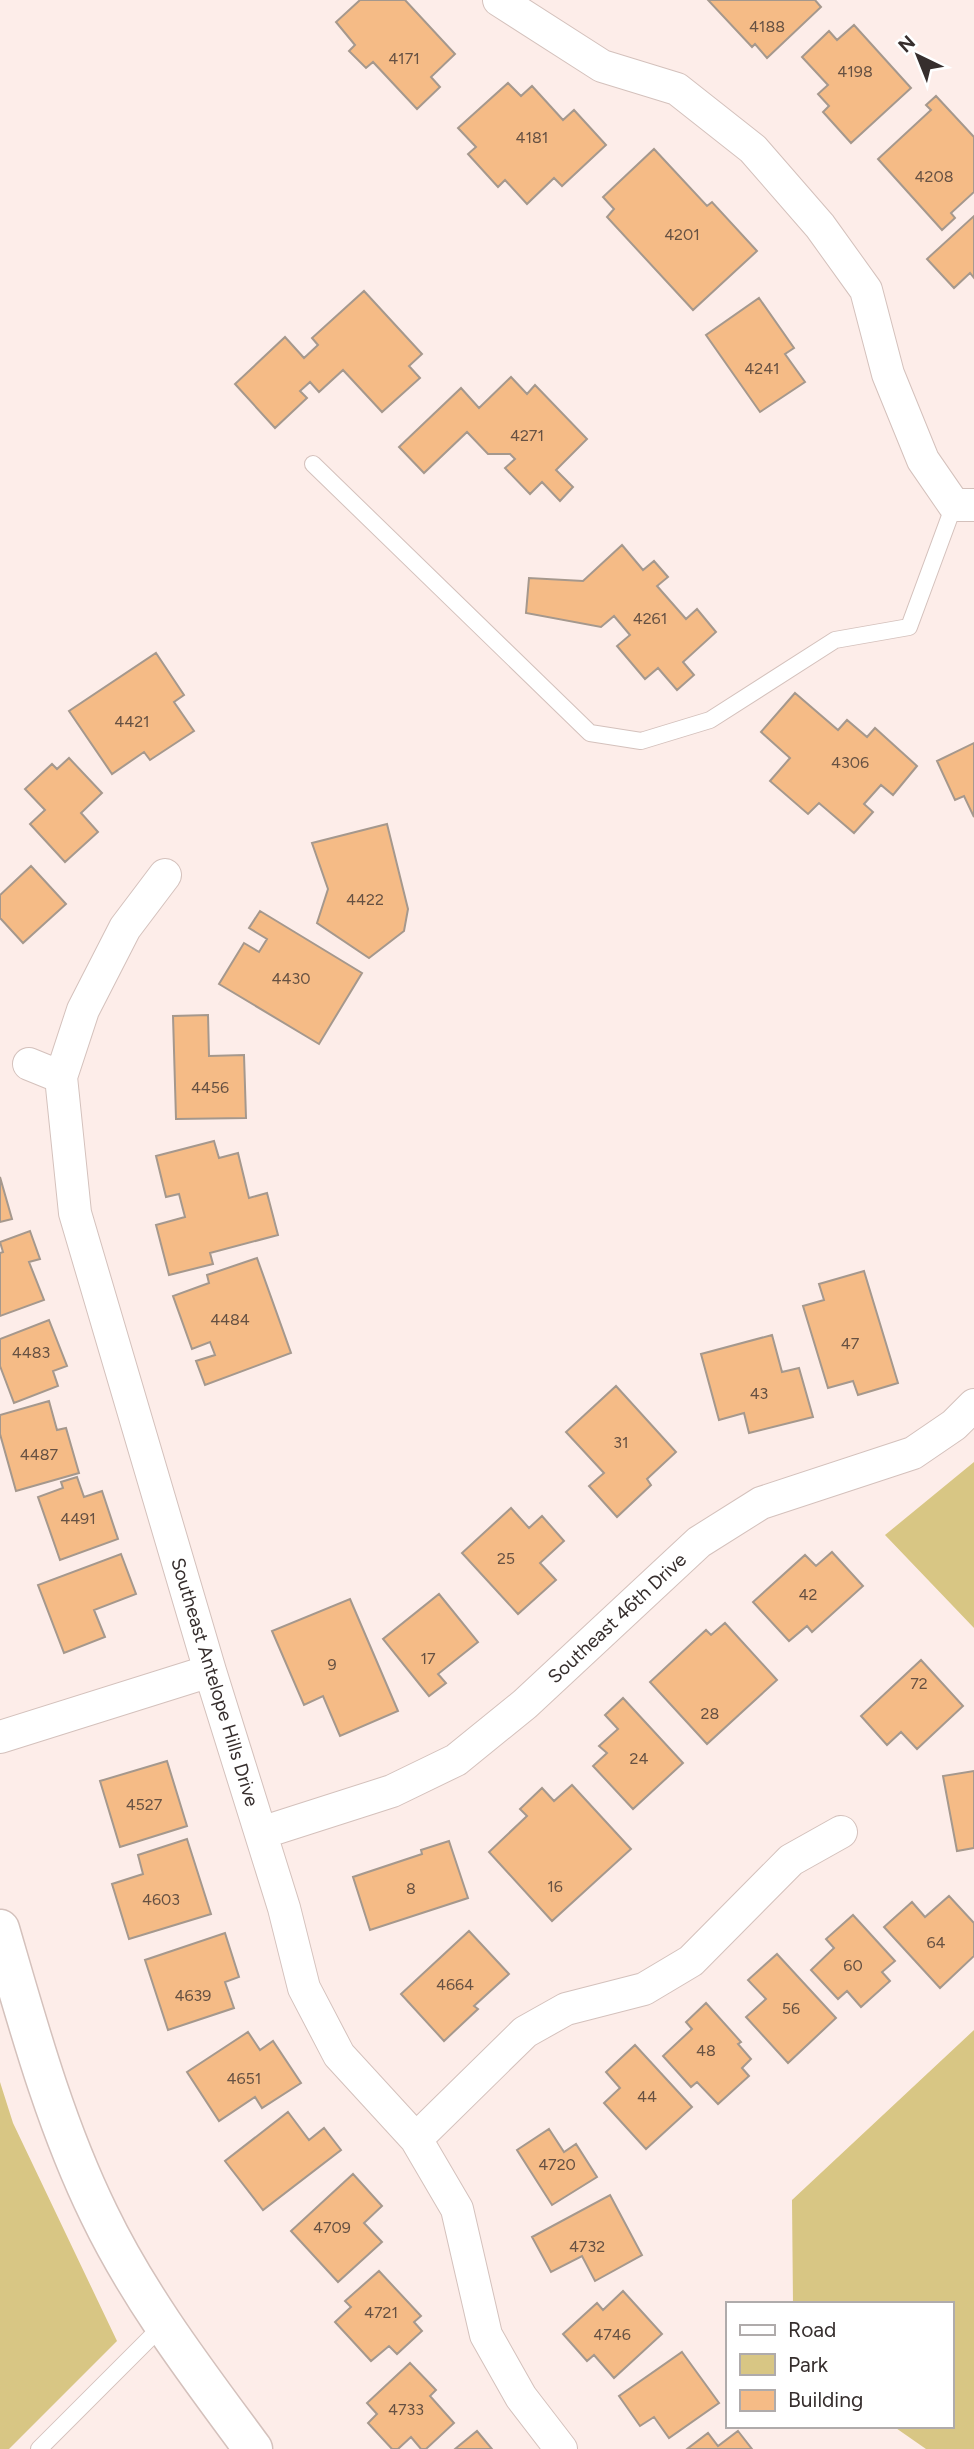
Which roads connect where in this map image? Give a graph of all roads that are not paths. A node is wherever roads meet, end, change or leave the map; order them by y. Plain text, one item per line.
1 (499, 0) edge
2 (313, 464) dead end
3 (964, 505) edge
4 (165, 875) dead end
5 (29, 1065) dead end
6 (61, 1077) junction
7 (974, 1405) edge
8 (209, 1671) junction
9 (0, 1737) edge
10 (841, 1832) dead end
11 (261, 1833) junction
12 (0, 1928) edge
13 (416, 2140) junction
14 (162, 2326) junction
15 (39, 2449) edge
16 (253, 2449) edge
17 (561, 2449) edge

1 - 3 street
2 - 3 lane
4 - 6 street, Southeast Antelope Hills Drive
5 - 6 street
6 - 8 street, Southeast Antelope Hills Drive
7 - 11 street, Southeast 46th Drive
8 - 9 street
8 - 11 street, Southeast Antelope Hills Drive
10 - 13 street
11 - 13 street, Southeast Antelope Hills Drive
12 - 14 main road
13 - 17 street, Southeast Antelope Hills Drive
14 - 15 lane
14 - 16 main road

